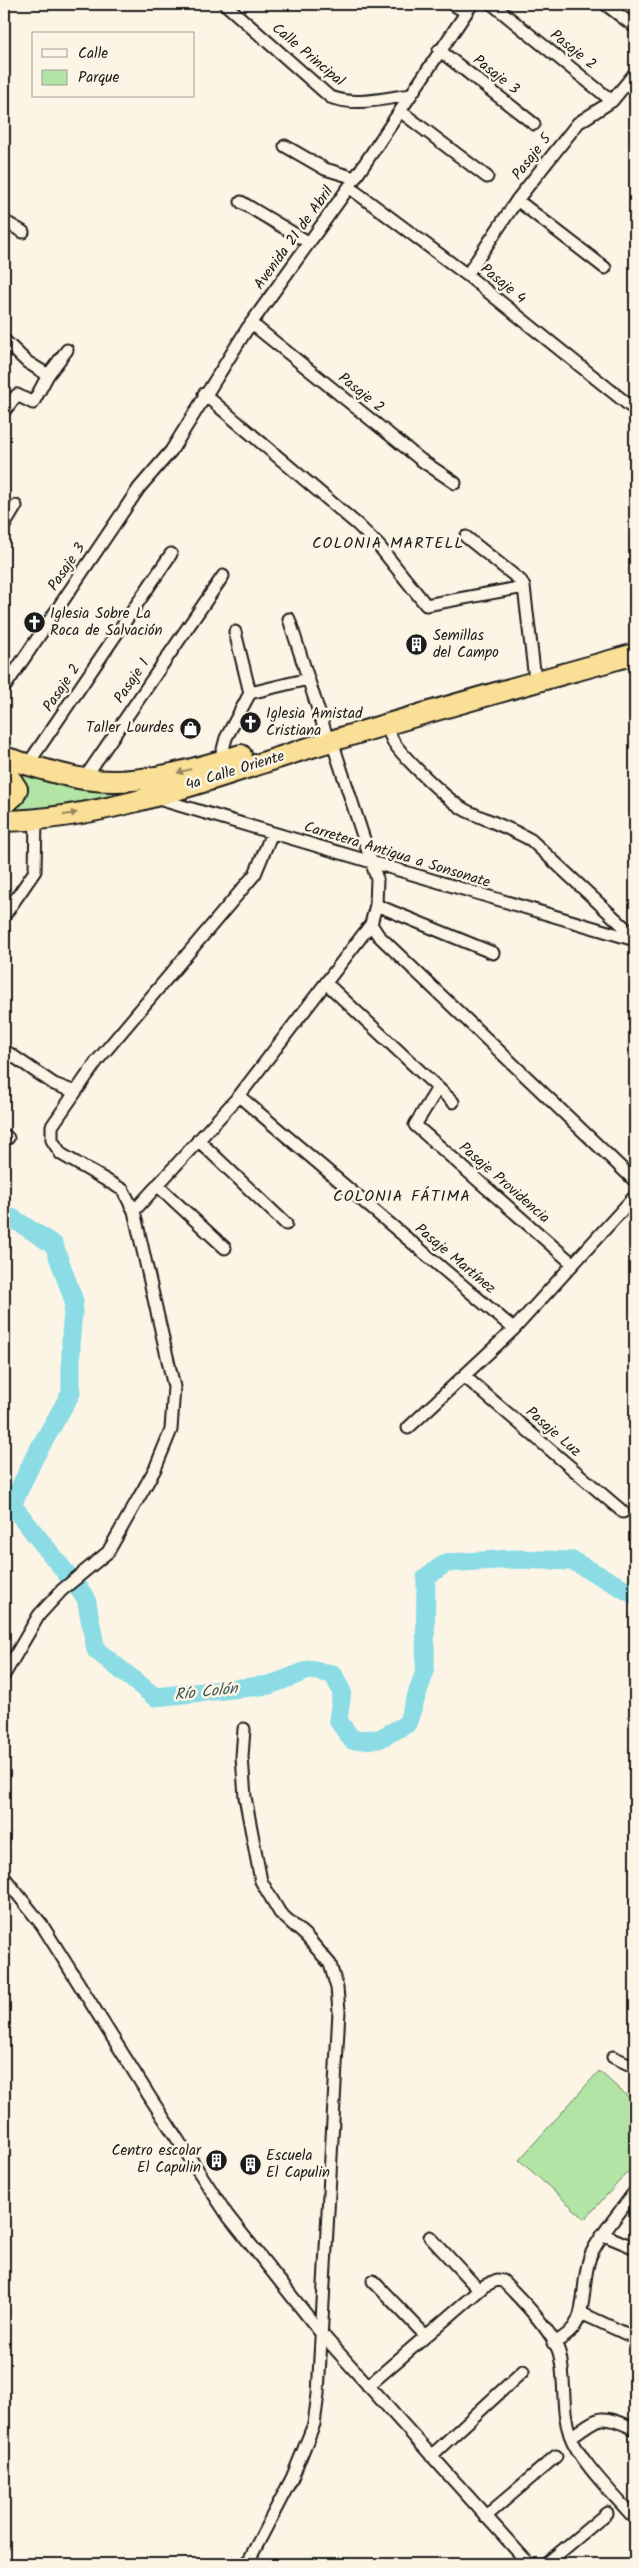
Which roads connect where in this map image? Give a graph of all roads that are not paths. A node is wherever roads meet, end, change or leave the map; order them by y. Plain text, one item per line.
1 (225, 4) edge
2 (452, 4) edge
3 (492, 4) edge
4 (605, 4) edge
5 (469, 8) edge
6 (635, 27) edge
7 (439, 50) junction
8 (635, 73) edge
9 (411, 95) junction
10 (612, 101) junction
11 (400, 110) junction
12 (534, 124) dead end
13 (285, 146) dead end
14 (487, 177) dead end
15 (352, 182) junction
16 (518, 200) junction
17 (241, 202) dead end
18 (4, 221) edge
19 (23, 232) dead end
20 (308, 242) junction
21 (605, 268) dead end
22 (468, 275) junction
23 (251, 323) junction
24 (4, 340) edge
25 (67, 350) dead end
26 (48, 375) junction
27 (204, 394) junction
28 (635, 410) edge
29 (4, 411) edge
30 (456, 484) dead end
31 (139, 488) joint
32 (16, 506) dead end
33 (4, 526) edge
34 (466, 537) dead end
35 (172, 554) dead end
36 (223, 576) dead end
37 (524, 587) junction
38 (289, 619) dead end
39 (235, 632) dead end
40 (635, 643) edge
41 (635, 654) edge
42 (534, 671) junction
43 (308, 679) junction
44 (4, 688) edge
45 (250, 694) junction
46 (386, 725) junction
47 (328, 736) junction
48 (4, 757) edge
49 (220, 761) junction
50 (28, 764) junction
51 (4, 769) edge
52 (84, 779) junction
53 (151, 797) junction
54 (4, 804) edge
55 (36, 819) junction
56 (4, 821) edge
57 (272, 833) junction
58 (374, 864) junction
59 (376, 905) junction
60 (4, 916) edge
61 (371, 924) junction
62 (635, 939) edge
63 (493, 953) dead end
64 (326, 983) junction
65 (4, 1050) edge
66 (438, 1088) junction
67 (75, 1092) junction
68 (239, 1096) junction
69 (452, 1102) dead end
70 (198, 1140) junction
71 (635, 1181) edge
72 (157, 1185) junction
73 (635, 1196) edge
74 (134, 1211) junction
75 (286, 1224) dead end
76 (225, 1248) dead end
77 (573, 1264) junction
78 (514, 1329) junction
79 (464, 1376) junction
80 (408, 1428) dead end
81 (623, 1512) dead end
82 (4, 1675) edge
83 (244, 1729) dead end
84 (4, 1877) edge
85 (613, 2057) dead end
86 (635, 2067) edge
87 (635, 2191) edge
88 (604, 2235) junction
89 (430, 2237) dead end
90 (635, 2248) edge
91 (373, 2281) dead end
92 (479, 2290) junction
93 (581, 2313) junction
94 (321, 2333) junction
95 (426, 2336) junction
96 (635, 2338) edge
97 (553, 2343) junction
98 (523, 2371) dead end
99 (368, 2386) junction
100 (635, 2429) edge
101 (571, 2438) junction
102 (431, 2456) junction
103 (556, 2456) dead end
104 (607, 2513) dead end
105 (485, 2517) junction
106 (635, 2519) edge
107 (247, 2564) edge
108 (529, 2564) edge
109 (546, 2564) edge

1 - 9 street, Calle Principal
2 - 5 street
3 - 10 street, Pasaje 2
4 - 6 street
5 - 7 street, Avenida 21 de Abril
7 - 9 street, Avenida 21 de Abril
7 - 12 street, Pasaje 3
8 - 10 street, Pasaje 5
9 - 11 street, Avenida 21 de Abril
10 - 16 street, Pasaje 5
11 - 14 street
11 - 15 street, Avenida 21 de Abril
13 - 15 street
15 - 20 street, Avenida 21 de Abril
15 - 22 street, Pasaje 4
16 - 21 street
16 - 22 street, Pasaje 5
17 - 20 street
18 - 19 street
20 - 23 street, Avenida 21 de Abril
22 - 28 street, Pasaje 4
23 - 27 street, Avenida 21 de Abril
23 - 30 street, Pasaje 2
24 - 26 street
25 - 26 street
26 - 29 street
27 - 31 street, Avenida 21 de Abril
27 - 37 street
31 - 44 street, Pasaje 3
32 - 33 street
34 - 37 street
35 - 50 street, Pasaje 2
36 - 52 street, Pasaje 1
37 - 42 street
38 - 43 street
39 - 45 street
40 - 42 highway, 4a Calle Oriente
41 - 46 highway, 4a Calle Oriente
42 - 47 highway, 4a Calle Oriente
43 - 45 street
43 - 47 street
45 - 49 street
46 - 47 highway, 4a Calle Oriente
46 - 62 street
47 - 49 highway, 4a Calle Oriente
47 - 53 highway, 4a Calle Oriente
47 - 58 street
48 - 50 highway, 4a Calle Oriente
49 -> 52 highway, 4a Calle Oriente
50 - 52 highway, 4a Calle Oriente
51 - 54 highway
55 -> 53 highway, 4a Calle Oriente
53 - 57 street, Carretera Antigua a Sonsonate
55 - 56 highway, 4a Calle Oriente
55 - 60 street
57 - 58 street, Carretera Antigua a Sonsonate
57 - 67 street
58 - 59 street
58 - 62 street, Carretera Antigua a Sonsonate
59 - 61 street
59 - 63 street
61 - 64 street
61 - 71 street
64 - 66 street
64 - 68 street
65 - 67 street
66 - 69 street
66 - 77 street, Pasaje Providencia
67 - 74 street
68 - 70 street
68 - 78 street, Pasaje Martínez
70 - 72 street
70 - 75 street
72 - 74 street
72 - 76 street
73 - 77 street
74 - 82 street
77 - 78 street
78 - 79 street
79 - 80 street
79 - 81 street, Pasaje Luz
83 - 94 street
84 - 94 street
85 - 86 street
87 - 88 street
88 - 90 street
88 - 93 street
89 - 92 street
91 - 95 street
92 - 95 street
92 - 97 street
93 - 96 street
93 - 97 street
94 - 99 street
94 - 107 street
95 - 99 street
97 - 101 street
98 - 102 street
99 - 102 street
100 - 101 street
101 - 106 street
102 - 105 street
103 - 105 street
104 - 109 street
105 - 108 street

